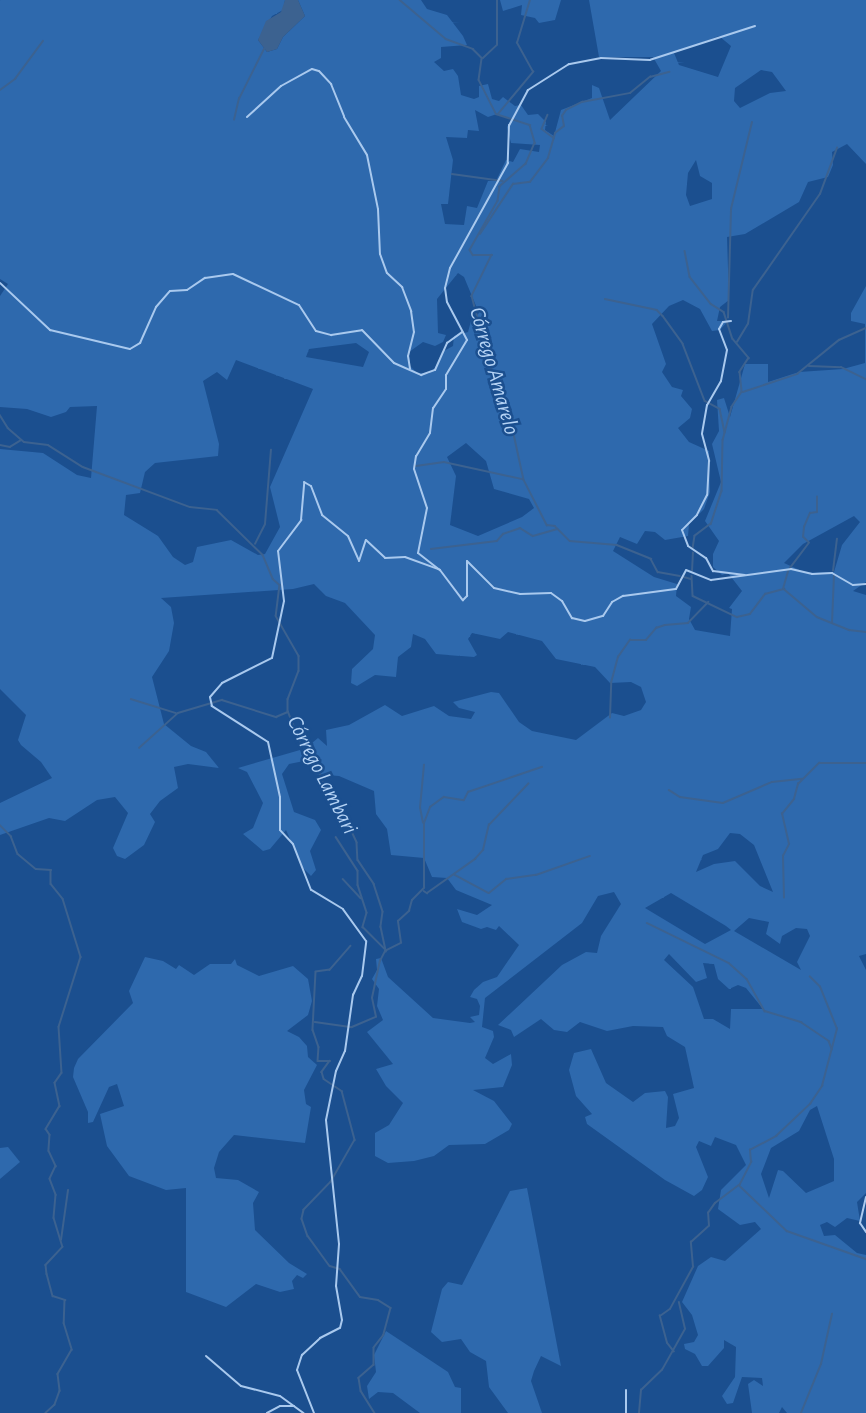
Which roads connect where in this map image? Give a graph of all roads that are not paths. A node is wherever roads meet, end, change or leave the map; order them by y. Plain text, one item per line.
1 (755, 26) dead end
2 (247, 117) dead end
3 (0, 283) edge
4 (731, 321) dead end
5 (463, 332) junction
6 (410, 369) junction
7 (440, 570) junction
8 (745, 575) junction
9 (866, 584) edge
10 (866, 1197) edge
11 (866, 1232) edge
12 (206, 1356) dead end
13 (626, 1390) dead end
14 (297, 1407) junction
15 (267, 1413) edge
16 (303, 1413) edge
17 (314, 1413) edge
18 (626, 1413) edge

1 - 5 street
2 - 6 street
3 - 6 street
4 - 8 street
5 - 6 street
5 - 7 street
7 - 8 street
7 - 17 street
8 - 9 street
10 - 11 street
12 - 14 street
13 - 18 street
14 - 15 street
14 - 16 street

